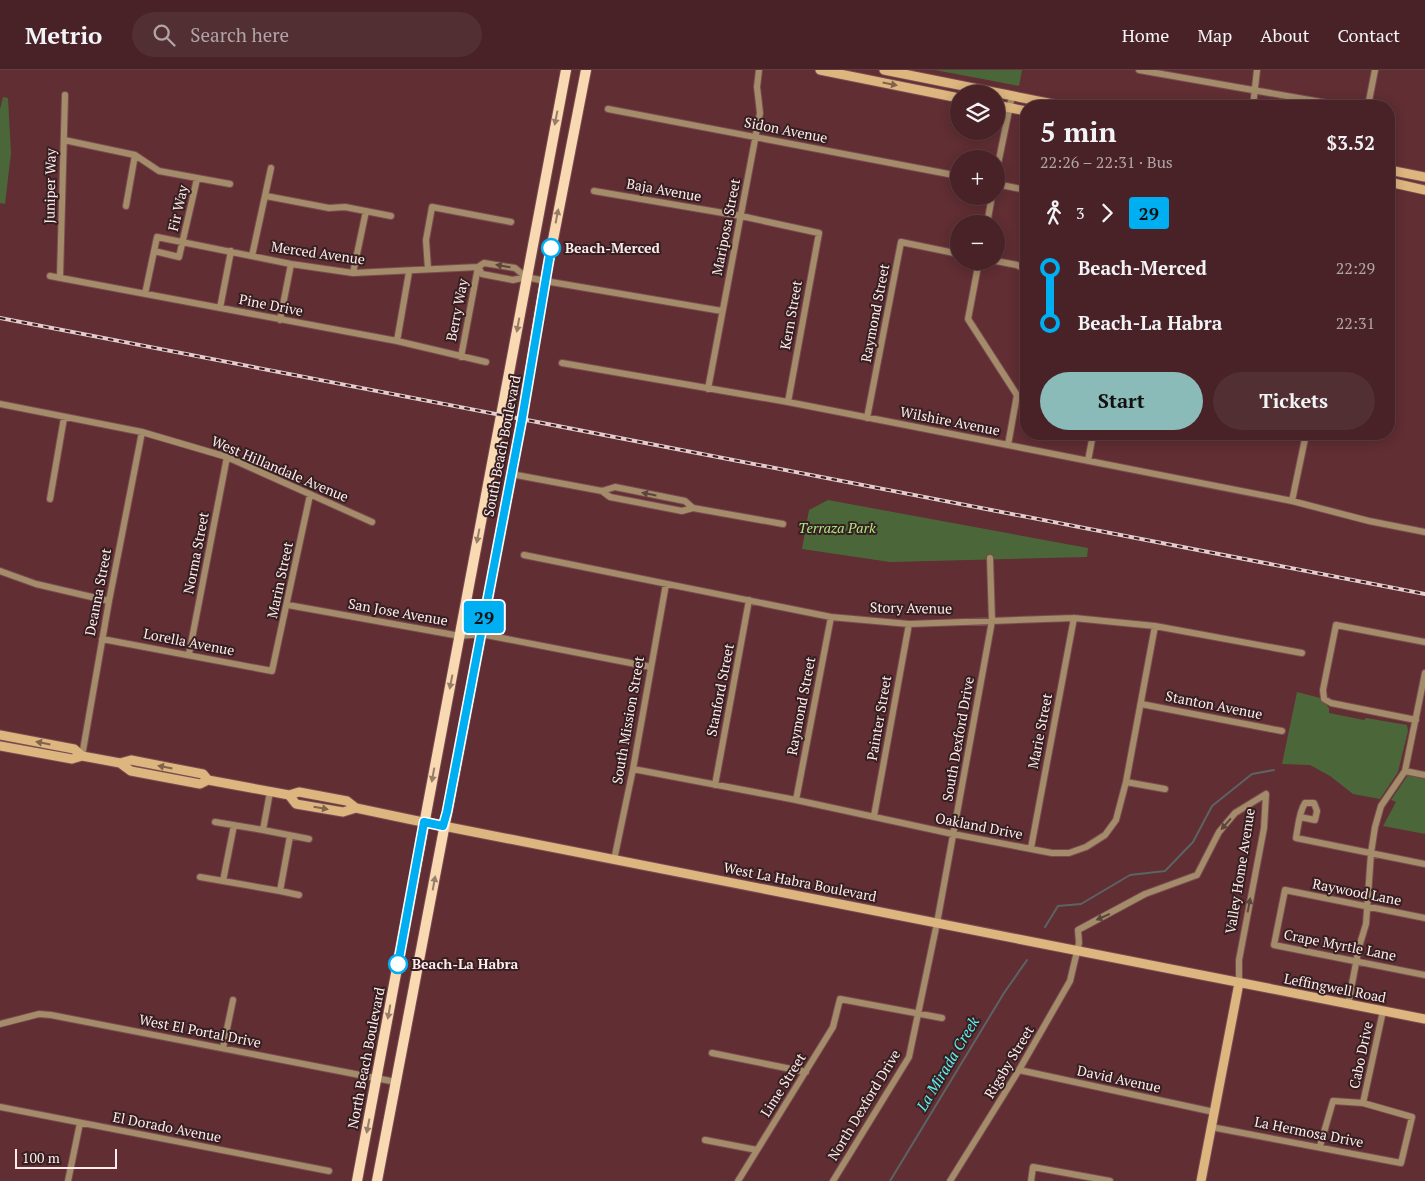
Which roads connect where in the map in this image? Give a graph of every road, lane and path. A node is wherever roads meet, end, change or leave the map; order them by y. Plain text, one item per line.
1 (566, 70) edge
2 (586, 70) edge
3 (759, 70) edge
4 (820, 70) edge
5 (884, 70) edge
6 (1139, 70) edge
7 (1257, 70) edge
8 (1375, 70) edge
9 (843, 72) edge
10 (1168, 73) edge
11 (1255, 91) junction
12 (65, 95) dead end
13 (950, 96) edge
14 (1012, 96) junction
15 (1032, 100) edge
16 (1254, 100) edge
17 (1308, 100) edge
18 (1369, 100) edge
19 (1005, 106) edge
20 (1009, 107) junction
21 (608, 108) dead end
22 (1020, 110) edge
23 (756, 137) junction
24 (64, 140) junction
25 (1001, 150) edge
26 (135, 156) junction
27 (270, 168) dead end
28 (1395, 171) edge
29 (950, 174) edge
30 (1425, 177) edge
31 (197, 179) junction
32 (230, 184) dead end
33 (1395, 184) edge
34 (1005, 186) edge
35 (1020, 189) edge
36 (1425, 190) edge
37 (594, 191) dead end
38 (266, 196) junction
39 (126, 206) dead end
40 (366, 211) junction
41 (391, 216) dead end
42 (742, 216) junction
43 (510, 222) dead end
44 (819, 233) joint
45 (183, 242) junction
46 (154, 251) junction
47 (231, 251) junction
48 (950, 252) edge
49 (252, 256) junction
50 (1005, 263) edge
51 (290, 264) junction
52 (478, 267) junction
53 (1020, 267) edge
54 (428, 270) junction
55 (977, 270) edge
56 (354, 272) junction
57 (409, 272) junction
58 (50, 276) dead end
59 (60, 277) junction
60 (526, 277) junction
61 (545, 281) junction
62 (145, 294) junction
63 (220, 308) junction
64 (722, 311) junction
65 (280, 320) junction
66 (396, 341) junction
67 (461, 357) junction
68 (486, 362) dead end
69 (562, 363) dead end
70 (708, 389) junction
71 (788, 402) junction
72 (0, 404) edge
73 (64, 418) junction
74 (867, 418) junction
75 (142, 432) junction
76 (1092, 440) edge
77 (1305, 440) edge
78 (1008, 445) junction
79 (227, 457) junction
80 (1088, 461) junction
81 (511, 474) junction
82 (602, 491) junction
83 (310, 494) junction
84 (50, 499) dead end
85 (1292, 501) junction
86 (693, 508) junction
87 (372, 522) dead end
88 (783, 524) dead end
89 (1425, 532) edge
90 (524, 555) dead end
91 (990, 558) dead end
92 (0, 571) edge
93 (666, 584) junction
94 (749, 600) junction
95 (109, 601) junction
96 (288, 605) junction
97 (830, 617) junction
98 (1074, 618) junction
99 (992, 621) junction
100 (909, 624) junction
101 (1155, 626) junction
102 (480, 634) junction
103 (460, 636) junction
104 (102, 639) junction
105 (1425, 642) edge
106 (1302, 653) dead end
107 (189, 654) junction
108 (651, 667) junction
109 (272, 670) joint
110 (1425, 673) edge
111 (1141, 704) junction
112 (1416, 720) junction
113 (1282, 731) dead end
114 (0, 735) edge
115 (0, 746) edge
116 (82, 756) junction
117 (633, 769) junction
118 (1405, 771) junction
119 (1425, 775) edge
120 (1126, 782) junction
121 (715, 785) junction
122 (1165, 788) dead end
123 (270, 792) junction
124 (796, 800) junction
125 (874, 816) junction
126 (1300, 817) dead end
127 (216, 822) dead end
128 (424, 822) junction
129 (234, 825) junction
130 (443, 826) junction
131 (263, 830) junction
132 (953, 834) junction
133 (290, 836) junction
134 (309, 839) dead end
135 (1031, 848) junction
136 (1371, 853) junction
137 (614, 860) junction
138 (1425, 864) edge
139 (200, 877) dead end
140 (223, 881) junction
141 (1285, 890) joint
142 (280, 891) junction
143 (299, 895) dead end
144 (1368, 906) junction
145 (1425, 918) edge
146 (937, 923) junction
147 (1077, 951) junction
148 (1356, 962) junction
149 (1425, 975) edge
150 (1239, 983) junction
151 (233, 1000) dead end
152 (1348, 1005) junction
153 (1383, 1011) junction
154 (919, 1013) junction
155 (942, 1018) dead end
156 (1425, 1019) edge
157 (0, 1024) edge
158 (223, 1048) junction
159 (712, 1054) dead end
160 (1019, 1070) junction
161 (806, 1072) junction
162 (377, 1078) junction
163 (396, 1082) junction
164 (1363, 1103) junction
165 (0, 1107) edge
166 (1214, 1112) junction
167 (80, 1123) junction
168 (1211, 1127) junction
169 (705, 1140) dead end
170 (1320, 1146) junction
171 (757, 1150) junction
172 (328, 1171) dead end
173 (68, 1181) edge
174 (357, 1181) edge
175 (376, 1181) edge
176 (738, 1181) edge
177 (832, 1181) edge
178 (950, 1181) edge
179 (1030, 1181) edge
180 (1110, 1181) edge
181 (1201, 1181) edge

1 -> 60 main road, South Beach Boulevard
61 -> 2 main road, South Beach Boulevard
3 - 23 street, Mariposa Street
4 - 9 main road
5 - 14 main road
6 - 10 street
7 - 11 street
8 - 18 street
9 -> 13 main road
10 - 11 street
11 - 16 street
11 - 17 street
12 - 24 street, Juniper Way
14 - 15 main road
14 - 20 street
19 - 20 main road
20 - 22 main road
20 - 25 street
21 - 23 street, Sidon Avenue
23 - 29 street, Sidon Avenue
23 - 42 street, Mariposa Street
24 - 26 street
24 - 59 street, Juniper Way
26 - 31 street
26 - 39 street
27 - 38 street
28 - 30 main road
31 - 32 street
31 - 45 street, Fir Way
33 - 36 main road
34 - 35 street
37 - 42 street, Baja Avenue
38 - 40 street
38 - 49 street
40 - 41 street
40 - 56 street
42 - 44 street, Baja Avenue
42 - 64 street, Mariposa Street
43 - 54 street
44 - 71 street, Kern Street
45 - 46 street, Merced Avenue
45 - 46 street
45 - 47 street, Merced Avenue
46 - 62 street
47 - 49 street, Merced Avenue
47 - 63 street
48 - 74 street, Raymond Street
49 - 51 street, Merced Avenue
50 - 53 street
51 - 56 street, Merced Avenue
51 - 65 street
52 - 54 street, Merced Avenue
52 - 60 street, Merced Avenue
60 -> 52 street, Merced Avenue
52 - 67 street, Berry Way
54 - 57 street, Merced Avenue
55 - 78 street
56 - 57 street, Merced Avenue
57 - 66 street
58 - 59 street, Pine Drive
59 - 62 street, Pine Drive
60 - 61 street, Merced Avenue
60 -> 103 main road, South Beach Boulevard
61 - 64 street, Merced Avenue
61 - 81 main road, South Beach Boulevard
62 - 63 street, Pine Drive
63 - 65 street, Pine Drive
64 - 70 street, Mariposa Street
65 - 66 street, Pine Drive
66 - 67 street, Pine Drive
67 - 68 street, Pine Drive
69 - 70 street, Wilshire Avenue
70 - 71 street, Wilshire Avenue
71 - 74 street, Wilshire Avenue
72 - 73 street, West Hillandale Avenue
73 - 75 street, West Hillandale Avenue
73 - 84 street
74 - 78 street, Wilshire Avenue
75 - 79 street, West Hillandale Avenue
75 - 95 street, Deanna Street
76 - 80 street
77 - 85 street
78 - 80 street, Wilshire Avenue
79 - 83 street, West Hillandale Avenue
79 - 107 street, Norma Street
80 - 85 street, Wilshire Avenue
81 - 82 street
81 - 102 main road, South Beach Boulevard
82 - 86 street
86 -> 82 street
83 - 87 street, West Hillandale Avenue
83 - 96 street, Marin Street
85 - 89 street, Wilshire Avenue
86 - 88 street
90 - 93 street, Story Avenue
91 - 99 street, South Dexford Drive
92 - 95 street
93 - 94 street, Story Avenue
93 - 108 street, South Mission Street
94 - 97 street, Story Avenue
94 - 121 street, Stanford Street
95 - 104 street, Deanna Street
96 - 103 street, San Jose Avenue
96 - 109 street, Marin Street
97 - 100 street, Story Avenue
97 - 124 street, Raymond Street
98 - 99 street, Story Avenue
98 - 101 street, Story Avenue
98 - 135 street, Marie Street
99 - 100 street, Story Avenue
99 - 132 street, South Dexford Drive
100 - 125 street, Painter Street
101 - 106 street, Story Avenue
101 - 111 street, Oakland Drive
102 - 103 street, San Jose Avenue
102 - 108 street, San Jose Avenue
102 - 130 main road, South Beach Boulevard
103 -> 128 main road, South Beach Boulevard
104 - 107 street, Lorella Avenue
104 - 116 street, Deanna Street
105 - 112 street
107 - 109 street, Lorella Avenue
108 - 117 street, South Mission Street
110 - 112 street
111 - 113 street, Stanton Avenue
111 - 120 street, Oakland Drive
112 - 118 street
116 -> 114 main road, West La Habra Boulevard
115 - 116 main road, West La Habra Boulevard
116 - 123 main road, West La Habra Boulevard
117 - 121 street, Oakland Drive
117 - 137 street, South Mission Street
118 - 119 street
118 - 136 street
120 - 122 street
120 - 135 street, Oakland Drive
121 - 124 street, Oakland Drive
123 - 128 main road, West La Habra Boulevard
123 - 131 street
124 - 125 street, Oakland Drive
125 - 132 street, Oakland Drive
126 - 136 street
127 - 129 street
128 - 130 main road, West La Habra Boulevard
128 -> 162 main road, North Beach Boulevard
129 - 131 street
129 - 140 street
130 - 137 main road, West La Habra Boulevard
163 -> 130 main road
131 - 133 street
132 - 135 street, Oakland Drive
132 - 146 street, South Dexford Drive
133 - 134 street
133 - 142 street
136 - 138 street
136 - 144 street
137 - 146 main road, West La Habra Boulevard
139 - 140 street
140 - 142 street
141 - 144 street, Raywood Lane
141 - 148 street, Crape Myrtle Lane
142 - 143 street
144 - 145 street, Raywood Lane
144 - 148 street
146 - 147 main road, West La Habra Boulevard
146 - 154 street, North Dexford Drive
147 - 150 main road, West La Habra Boulevard
150 -> 147 street, Valley Home Avenue
147 - 160 street, Rigsby Street
148 - 149 street, Crape Myrtle Lane
148 - 152 street
150 - 152 main road, Leffingwell Road
150 - 166 main road, Valley Home Avenue
151 - 158 street
152 - 153 main road, Leffingwell Road
153 - 156 main road, Leffingwell Road
153 - 164 street, Cabo Drive
154 - 155 street
154 - 161 street, Lime Street
154 - 177 street, North Dexford Drive
157 - 158 street, West El Portal Drive
158 - 162 street, West El Portal Drive
159 - 161 street
160 - 166 street, David Avenue
160 - 178 street, Rigsby Street
161 - 171 street, Lime Street
162 - 163 street, West El Portal Drive
162 -> 174 main road, North Beach Boulevard
163 - 175 main road
164 - 170 street
164 - 170 street, La Hermosa Drive
165 - 167 street, El Dorado Avenue
166 - 168 main road, Valley Home Avenue
167 - 172 street, El Dorado Avenue
167 - 173 street
168 - 170 street, La Hermosa Drive
168 - 181 main road, Valley Home Avenue
169 - 171 street
171 - 176 street, Lime Street
179 - 180 street

